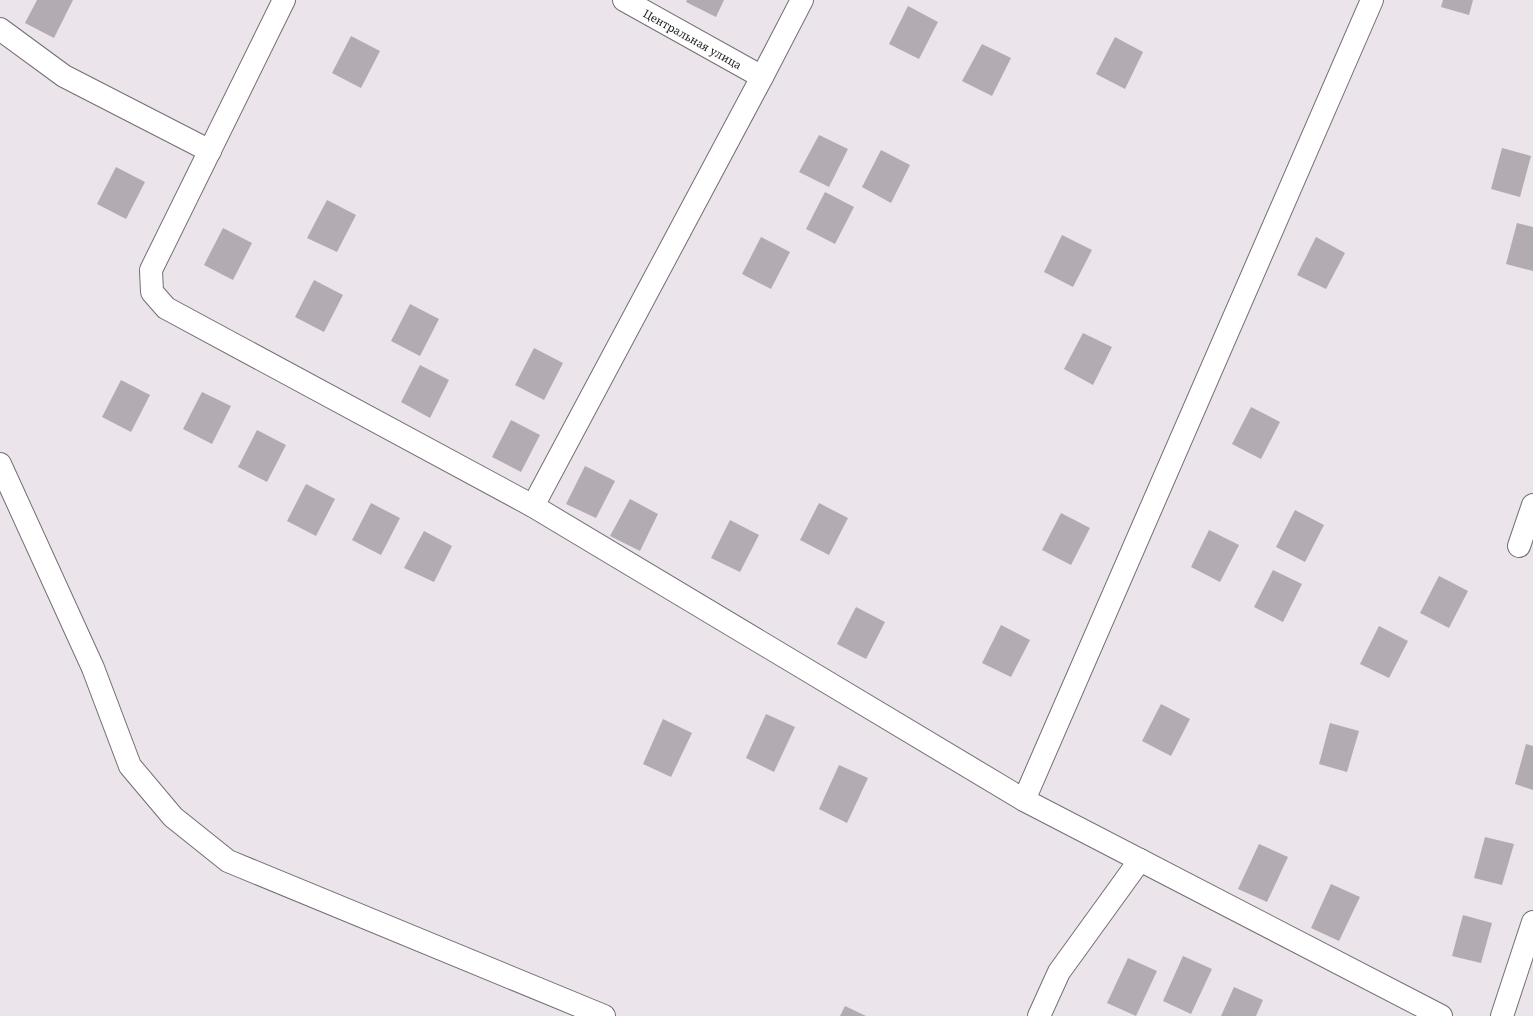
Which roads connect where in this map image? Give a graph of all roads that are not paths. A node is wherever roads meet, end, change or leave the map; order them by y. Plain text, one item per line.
1 (284, 0) edge
2 (624, 0) edge
3 (802, 0) edge
4 (1372, 0) edge
5 (0, 29) edge
6 (762, 77) junction
7 (210, 152) junction
8 (0, 464) edge
9 (1533, 505) edge
10 (533, 506) junction
11 (1519, 546) dead end
12 (1024, 800) junction
13 (1140, 860) junction
14 (1533, 922) edge
15 (604, 1016) edge
16 (1039, 1016) edge
17 (1441, 1016) edge
18 (1502, 1016) edge

1 - 7 street
2 - 6 street, Центральная улица
3 - 6 street
4 - 12 street
5 - 7 street
6 - 10 street
7 - 10 street
8 - 15 street
9 - 11 street
10 - 12 street
12 - 13 street
13 - 16 street
13 - 17 street
14 - 18 street

